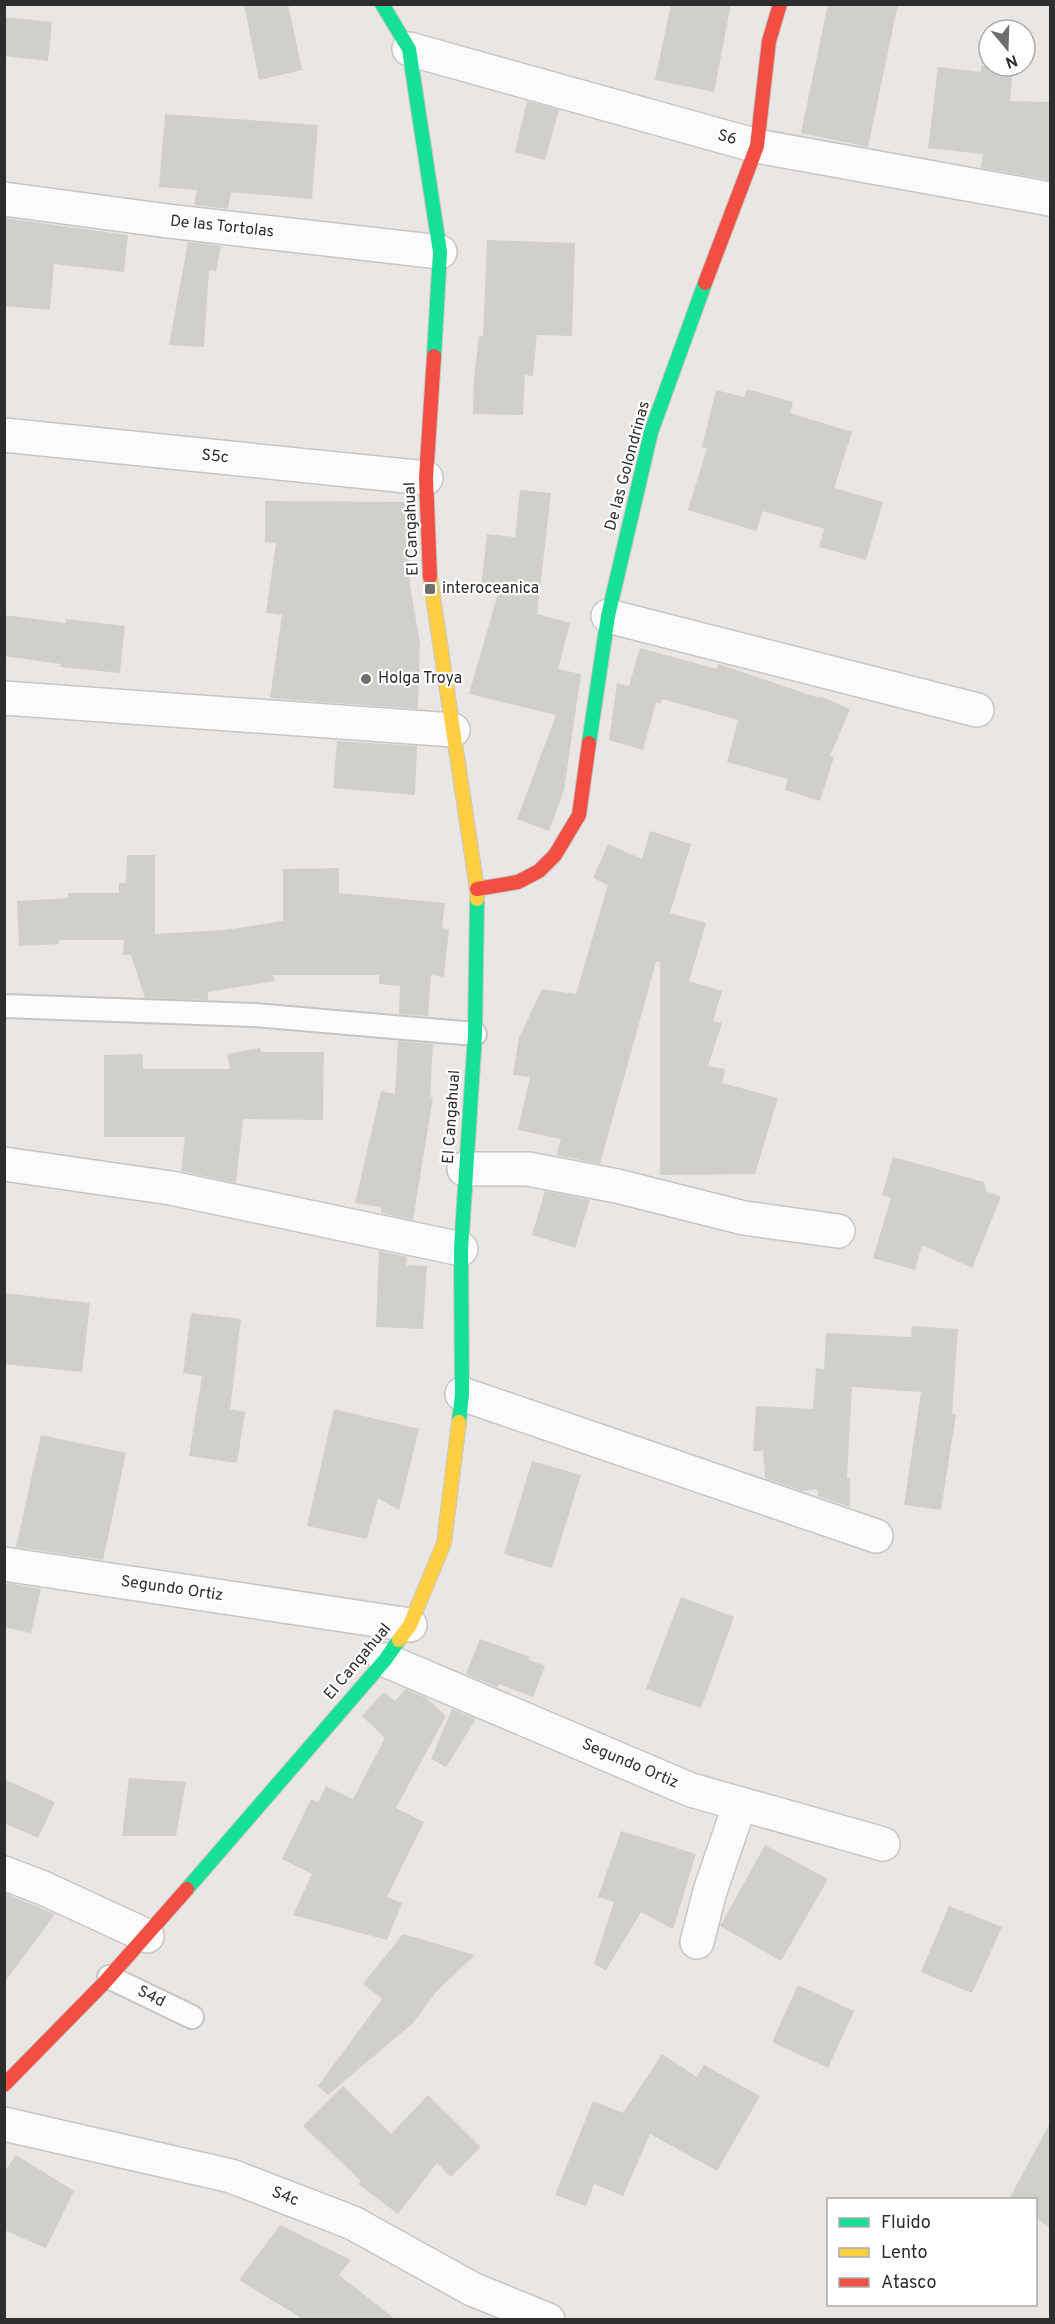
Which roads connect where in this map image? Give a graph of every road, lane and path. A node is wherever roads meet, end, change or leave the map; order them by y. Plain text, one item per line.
1 (382, 4) edge
2 (780, 4) edge
3 (409, 49) junction
4 (757, 146) junction
5 (4, 199) edge
6 (1050, 199) edge
7 (440, 252) junction
8 (4, 435) edge
9 (426, 478) junction
10 (608, 616) junction
11 (4, 698) edge
12 (977, 710) dead end
13 (453, 730) junction
14 (477, 889) junction
15 (4, 1006) edge
16 (474, 1034) junction
17 (4, 1164) edge
18 (465, 1169) junction
19 (838, 1231) dead end
20 (461, 1249) junction
21 (462, 1394) junction
22 (876, 1536) dead end
23 (4, 1564) edge
24 (410, 1625) junction
25 (386, 1660) junction
26 (740, 1804) junction
27 (883, 1844) dead end
28 (4, 1873) edge
29 (147, 1936) junction
30 (697, 1942) dead end
31 (109, 1977) junction
32 (192, 2017) dead end
33 (4, 2085) edge
34 (4, 2124) edge
35 (548, 2319) edge

1 - 3 street, El Cangahual
2 - 4 street, De las Golondrinas
3 - 4 street, S6
3 - 7 street, El Cangahual
4 - 6 street, S6
4 - 10 street, De las Golondrinas
5 - 7 street, De las Tortolas
7 - 9 street, El Cangahual
8 - 9 street, S5c
9 - 13 street, El Cangahual
10 - 12 street
10 - 14 street, De las Golondrinas
11 - 13 street
13 - 14 street, El Cangahual
14 - 16 street, El Cangahual
15 - 16 lane
16 - 18 street, El Cangahual
17 - 20 street
18 - 19 street
18 - 20 street, El Cangahual
20 - 21 street, El Cangahual
21 - 22 street
21 - 24 street, El Cangahual
23 - 24 street, Segundo Ortiz
24 - 25 street, El Cangahual
25 - 26 street, Segundo Ortiz
25 - 29 street, El Cangahual
26 - 27 street, Segundo Ortiz
26 - 30 street
28 - 29 street
29 - 31 street, El Cangahual
31 - 32 lane, S4d
31 - 33 street, El Cangahual
34 - 35 street, S4c

